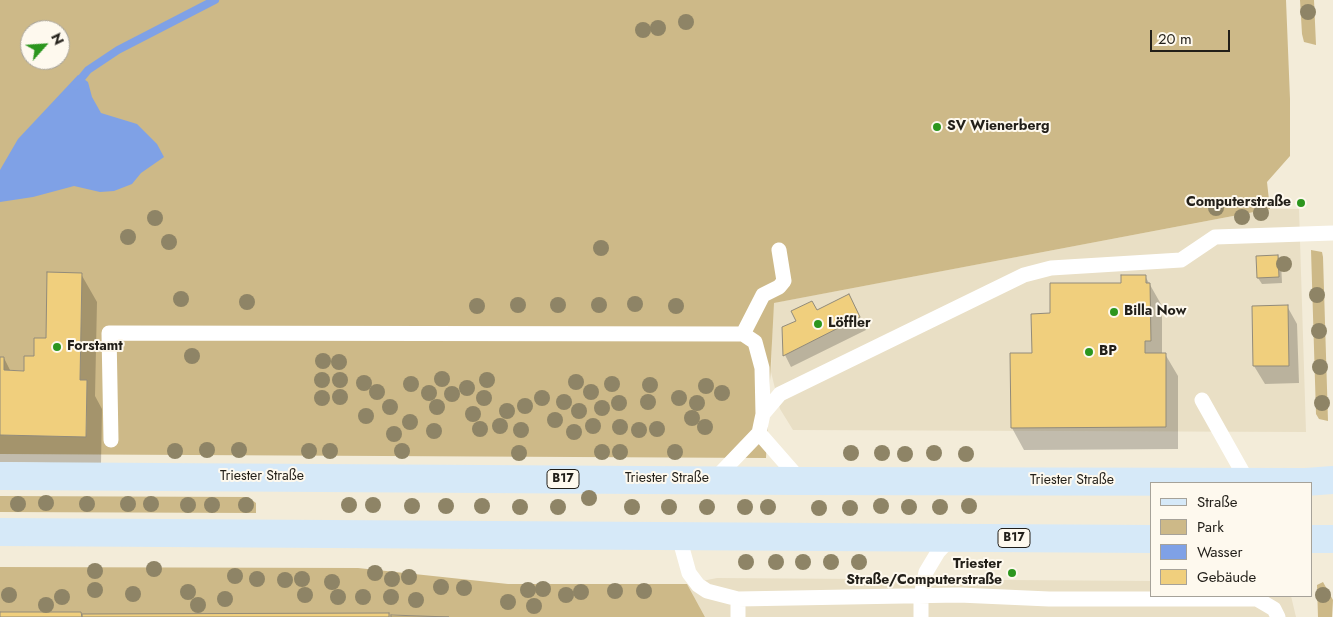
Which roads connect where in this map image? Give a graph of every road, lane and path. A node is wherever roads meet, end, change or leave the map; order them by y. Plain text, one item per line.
1 (1333, 233) edge
2 (779, 250) dead end
3 (743, 334) junction
4 (1202, 400) dead end
5 (763, 414) junction
6 (759, 433) junction
7 (110, 440) dead end
8 (0, 476) edge
9 (715, 479) junction
10 (1333, 480) edge
11 (801, 481) junction
12 (1248, 482) junction
13 (0, 532) edge
14 (952, 536) junction
15 (679, 537) junction
16 (1313, 538) edge
17 (1333, 538) edge
18 (1150, 539) edge
19 (921, 596) junction
20 (738, 599) junction
21 (738, 617) edge
22 (920, 617) edge
23 (1278, 617) edge

1 - 5 lane
2 - 3 lane
3 - 5 lane
3 - 7 lane
4 - 12 lane
5 - 6 lane
6 - 9 lane
6 - 11 lane
8 - 9 main road, Triester Straße / B17
9 - 11 main road, Triester Straße / B17
10 - 12 main road, Triester Straße / B17
11 - 12 main road, Triester Straße / B17
13 - 15 main road, B17
14 - 15 main road, B17
14 - 18 main road, B17
14 - 19 lane
15 - 20 lane
16 - 17 main road
19 - 20 lane
19 - 22 lane
19 - 23 lane
20 - 21 lane

